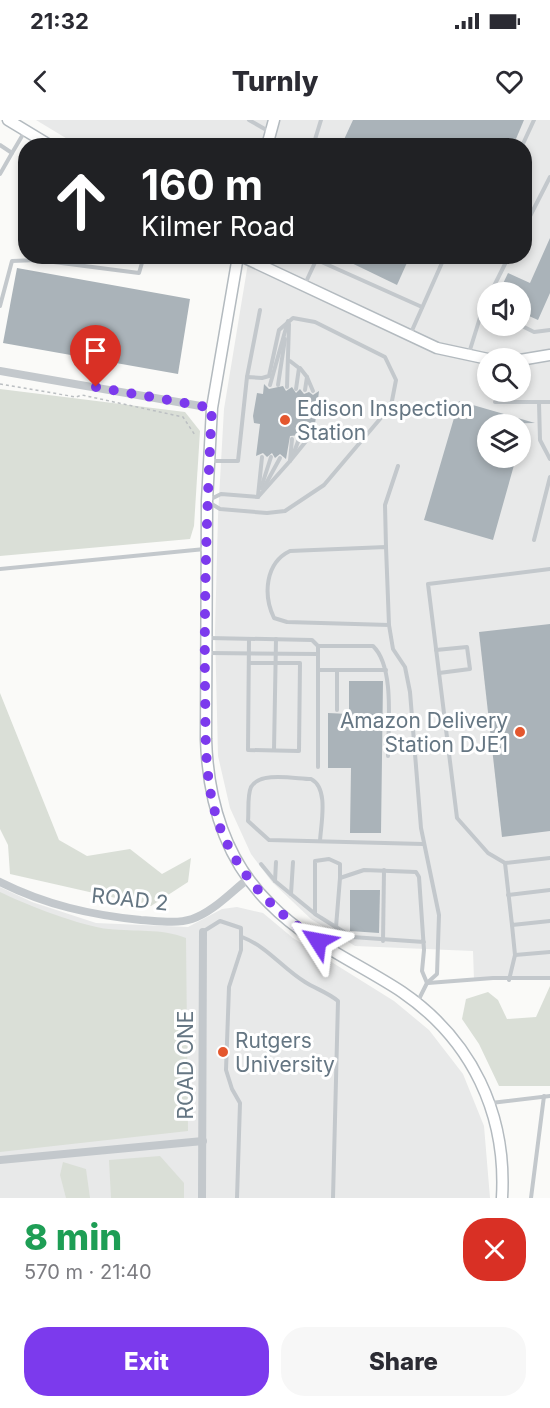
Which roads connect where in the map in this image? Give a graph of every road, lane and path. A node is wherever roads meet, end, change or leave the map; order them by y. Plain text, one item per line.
1 (8, 120) edge
2 (249, 120) edge
3 (274, 120) edge
4 (321, 120) edge
5 (534, 120) edge
6 (26, 130) junction
7 (270, 132) junction
8 (21, 138) edge
9 (38, 138) edge
10 (269, 138) edge
11 (315, 138) edge
12 (526, 138) edge
13 (18, 143) edge
14 (0, 145) edge
15 (12, 153) junction
16 (0, 174) edge
17 (550, 177) edge
18 (532, 212) edge
19 (18, 261) edge
20 (69, 264) edge
21 (142, 264) edge
22 (238, 264) edge
23 (256, 264) edge
24 (314, 264) edge
25 (330, 264) edge
26 (441, 264) edge
27 (505, 264) edge
28 (496, 282) edge
29 (304, 287) junction
30 (0, 306) edge
31 (422, 307) junction
32 (260, 310) dead end
33 (288, 320) junction
34 (531, 330) edge
35 (550, 330) edge
36 (477, 331) edge
37 (409, 335) junction
38 (550, 355) edge
39 (468, 356) junction
40 (477, 358) edge
41 (531, 358) edge
42 (290, 360) junction
43 (299, 368) junction
44 (0, 371) edge
45 (247, 377) junction
46 (307, 377) junction
47 (0, 384) edge
48 (270, 385) dead end
49 (278, 386) dead end
50 (287, 387) dead end
51 (296, 389) dead end
52 (305, 390) dead end
53 (313, 391) dead end
54 (495, 402) dead end
55 (550, 402) edge
56 (539, 403) junction
57 (212, 408) junction
58 (195, 435) dead end
59 (292, 439) dead end
60 (299, 439) dead end
61 (307, 440) dead end
62 (262, 457) dead end
63 (270, 457) dead end
64 (280, 458) dead end
65 (550, 459) edge
66 (209, 461) junction
67 (290, 461) junction
68 (398, 466) dead end
69 (550, 477) edge
70 (258, 497) junction
71 (207, 501) junction
72 (534, 540) dead end
73 (386, 547) junction
74 (206, 549) junction
75 (0, 569) edge
76 (550, 569) edge
77 (389, 625) junction
78 (205, 638) junction
79 (249, 639) junction
80 (276, 639) junction
81 (318, 646) junction
82 (436, 650) junction
83 (205, 653) junction
84 (249, 653) junction
85 (276, 654) junction
86 (318, 654) junction
87 (249, 663) junction
88 (275, 663) junction
89 (318, 670) junction
90 (337, 670) junction
91 (386, 670) junction
92 (439, 673) junction
93 (337, 710) dead end
94 (274, 750) junction
95 (388, 756) dead end
96 (318, 766) dead end
97 (320, 841) junction
98 (423, 844) junction
99 (550, 858) edge
100 (276, 862) dead end
101 (293, 862) dead end
102 (505, 863) junction
103 (261, 864) dead end
104 (384, 870) junction
105 (340, 878) junction
106 (248, 879) junction
107 (275, 881) junction
108 (0, 882) edge
109 (550, 890) edge
110 (291, 894) junction
111 (508, 895) junction
112 (315, 914) junction
113 (550, 921) edge
114 (512, 925) junction
115 (336, 927) junction
116 (203, 932) joint
117 (242, 937) junction
118 (383, 941) junction
119 (424, 942) junction
120 (550, 951) edge
121 (515, 956) junction
122 (550, 978) edge
123 (509, 980) junction
124 (427, 983) junction
125 (417, 1004) junction
126 (544, 1096) junction
127 (550, 1096) edge
128 (490, 1103) junction
129 (203, 1141) junction
130 (0, 1160) edge
131 (202, 1198) edge
132 (237, 1198) edge
133 (333, 1198) edge
134 (502, 1198) edge
135 (531, 1198) edge

1 - 6 street
2 - 7 lane
3 - 7 street
4 - 11 lane
5 - 12 lane
6 - 8 lane
6 - 9 street
7 - 10 street
13 - 15 lane
14 - 15 lane
15 - 16 lane
17 - 18 lane
19 - 30 lane
20 - 21 lane
22 - 57 street
23 - 29 street
24 - 29 lane
25 - 31 lane
26 - 31 lane
27 - 28 lane
29 - 37 street
31 - 37 lane
32 - 45 lane
33 - 42 lane
33 - 45 lane
33 - 48 lane
33 - 49 lane
33 - 71 lane
34 - 35 lane
36 - 39 lane
37 - 39 street
38 - 41 street
39 - 40 street
42 - 43 lane
42 - 50 lane
43 - 46 lane
43 - 51 lane
44 - 57 street
45 - 66 lane
46 - 52 lane
46 - 53 lane
47 - 58 path
54 - 56 lane
55 - 56 lane
56 - 65 lane
57 - 66 street
59 - 67 lane
60 - 67 lane
61 - 67 lane
62 - 70 lane
63 - 70 lane
64 - 70 lane
66 - 71 street
67 - 70 lane
68 - 73 lane
69 - 72 lane
70 - 71 lane
71 - 74 street
73 - 77 lane
73 - 77 lane
74 - 75 lane
74 - 78 street
76 - 82 lane
77 - 98 lane
78 - 79 lane
78 - 83 street
79 - 80 lane
79 - 84 lane
80 - 81 lane
80 - 85 lane
81 - 86 lane
81 - 91 lane
82 - 92 lane
82 - 92 lane
83 - 84 lane
83 - 106 street
84 - 85 lane
84 - 87 lane
85 - 86 lane
85 - 88 lane
86 - 89 lane
87 - 88 lane
87 - 94 lane
88 - 94 lane
88 - 94 lane
89 - 90 lane
89 - 96 lane
90 - 91 lane
90 - 93 lane
91 - 95 lane
92 - 102 lane
97 - 97 lane
97 - 98 lane
98 - 124 lane
99 - 102 lane
100 - 107 lane
101 - 110 lane
102 - 111 lane
103 - 107 lane
104 - 105 lane
104 - 118 lane
104 - 119 lane
105 - 112 lane
105 - 115 lane
106 - 108 street, ROAD 2
106 - 125 street
107 - 110 lane
109 - 111 lane
110 - 112 lane
111 - 114 lane
112 - 115 lane
113 - 114 lane
114 - 121 lane
115 - 118 lane
116 - 117 lane
116 - 129 street, ROAD ONE
117 - 132 lane
117 - 133 lane
118 - 119 lane
119 - 124 lane
120 - 121 lane
121 - 123 lane
122 - 123 lane
123 - 124 lane
124 - 125 lane
125 - 128 street
126 - 127 lane
126 - 128 lane
126 - 135 lane
128 - 134 street
129 - 130 street
129 - 131 street, ROAD ONE

